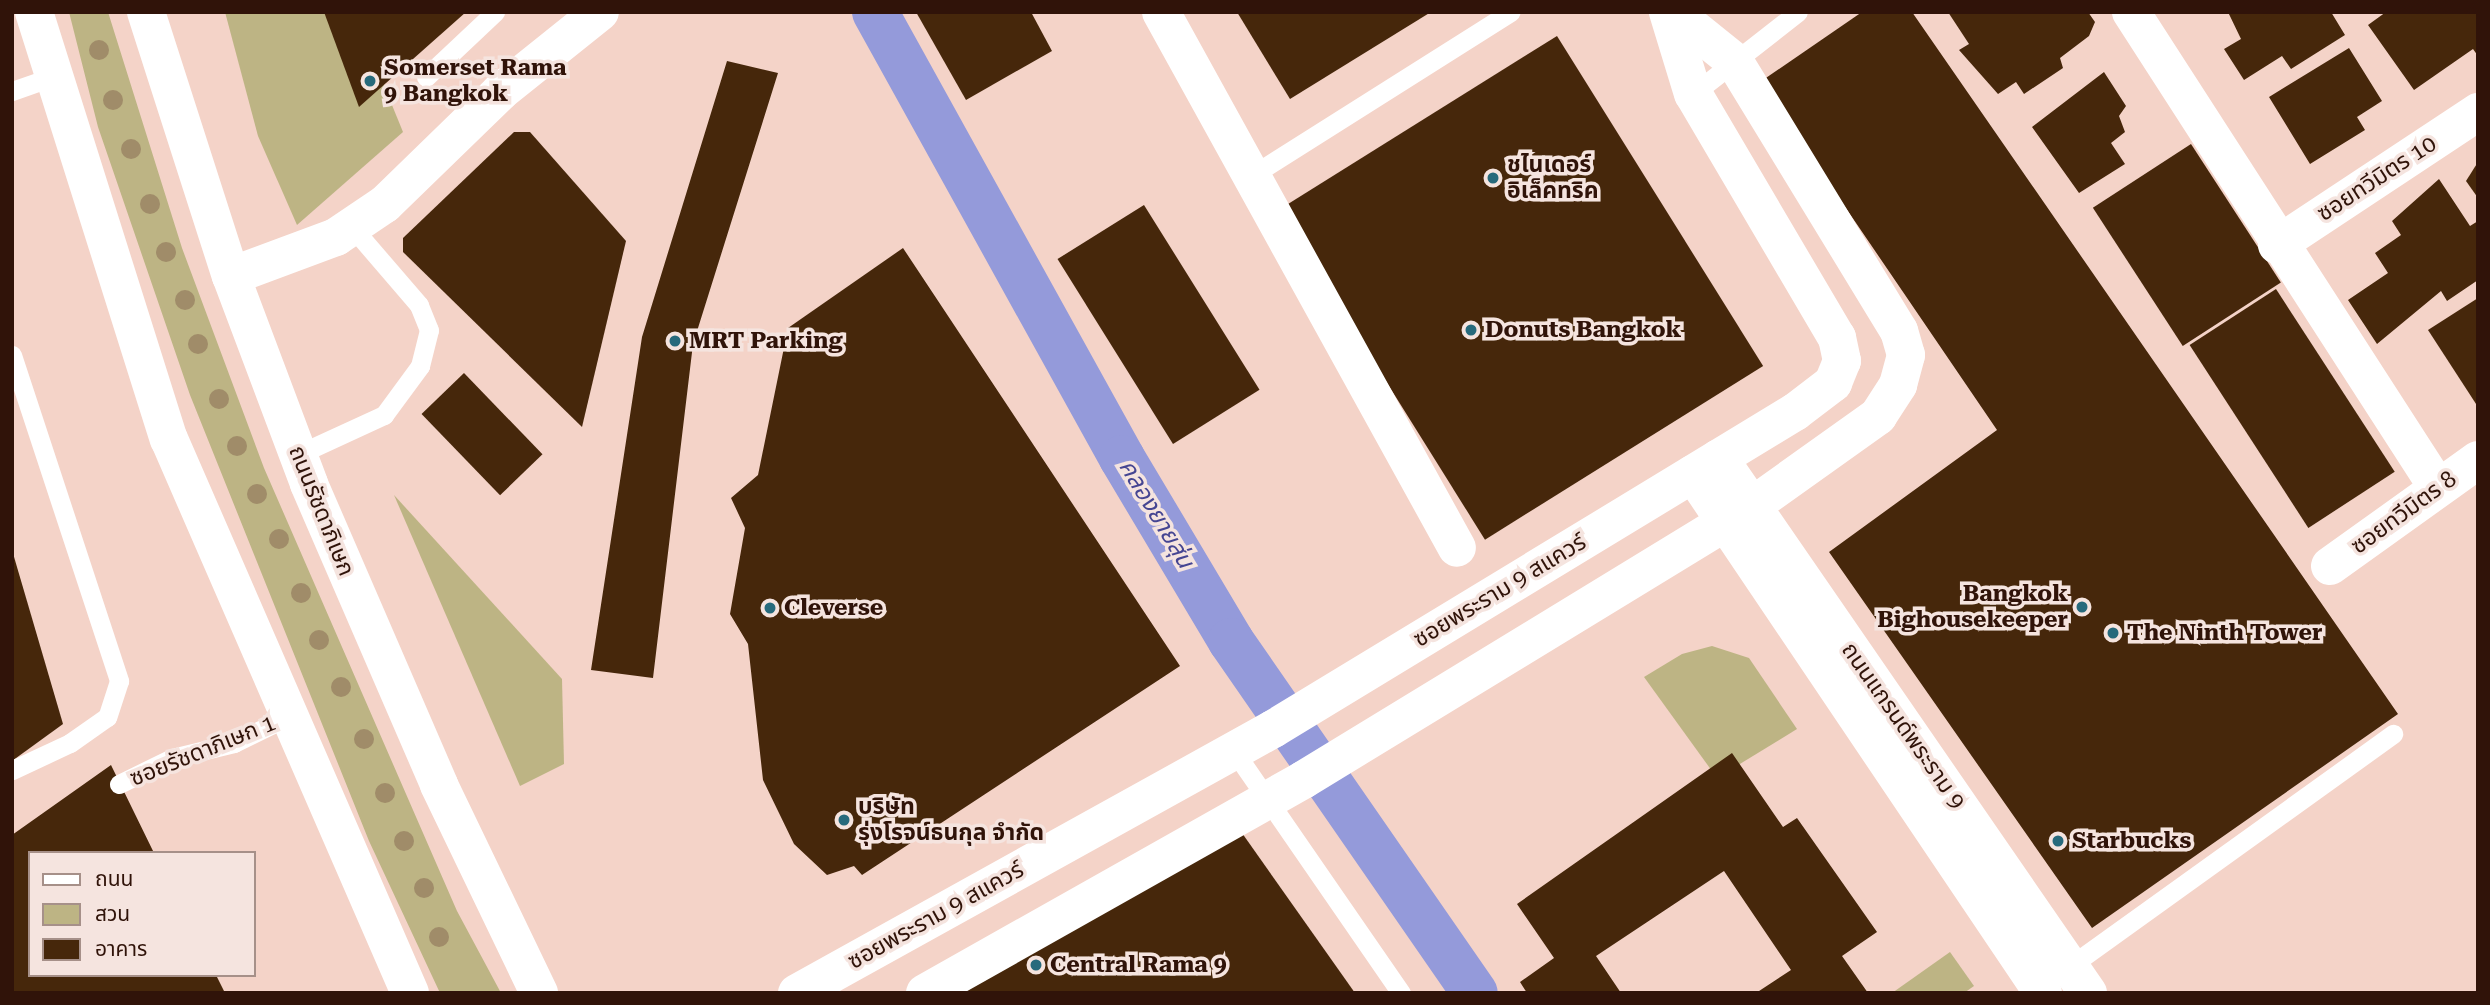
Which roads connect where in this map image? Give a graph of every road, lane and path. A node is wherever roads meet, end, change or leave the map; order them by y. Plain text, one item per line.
1 (34, 12) edge
2 (146, 12) edge
3 (495, 12) edge
4 (600, 12) edge
5 (1161, 12) edge
6 (1510, 12) edge
7 (1671, 12) edge
8 (1798, 12) edge
9 (2131, 12) edge
10 (1734, 61) junction
11 (52, 77) junction
12 (426, 77) dead end
13 (12, 91) edge
14 (1693, 93) junction
15 (2478, 112) edge
16 (1251, 176) junction
17 (352, 226) junction
18 (2277, 245) junction
19 (231, 276) junction
20 (12, 355) edge
21 (297, 455) junction
22 (2478, 460) edge
23 (1706, 466) junction
24 (2438, 488) junction
25 (1739, 514) junction
26 (1457, 548) dead end
27 (2330, 566) dead end
28 (287, 718) junction
29 (2393, 734) dead end
30 (1234, 751) junction
31 (12, 771) edge
32 (119, 784) dead end
33 (1267, 801) junction
34 (2059, 984) edge
35 (410, 993) edge
36 (539, 993) edge
37 (797, 993) edge
38 (925, 993) edge
39 (1401, 993) edge

1 - 11 street
2 - 19 street, ถนนรัชดาภิเษก
3 - 12 lane
4 - 17 street
5 - 16 street
6 - 16 lane
7 - 10 street, ซอยพระราม 9 สแควร์
7 - 14 street, ซอยพระราม 9 สแควร์
8 - 10 lane
9 - 18 street
10 - 14 lane
10 - 25 street, ซอยพระราม 9 สแควร์
11 - 13 lane
11 - 28 street
14 - 23 street, ซอยพระราม 9 สแควร์
15 - 18 street, ซอยทวีมิตร 10
16 - 26 street
17 - 19 street
17 - 21 lane
18 - 24 street
19 - 21 street, ถนนรัชดาภิเษก
20 - 31 lane
21 - 36 street, ถนนรัชดาภิเษก
22 - 24 street, ซอยทวีมิตร 8
23 - 25 street, ถนนแกรนด์พระราม 9
23 - 30 street, ซอยพระราม 9 สแควร์
24 - 27 street, ซอยทวีมิตร 8
25 - 33 street, ซอยพระราม 9 สแควร์
25 - 34 street, ถนนแกรนด์พระราม 9
28 - 32 lane, ซอยรัชดาภิเษก 1
28 - 35 street
29 - 34 lane
30 - 33 lane
30 - 37 street, ซอยพระราม 9 สแควร์
33 - 38 street, ซอยพระราม 9 สแควร์
33 - 39 lane

